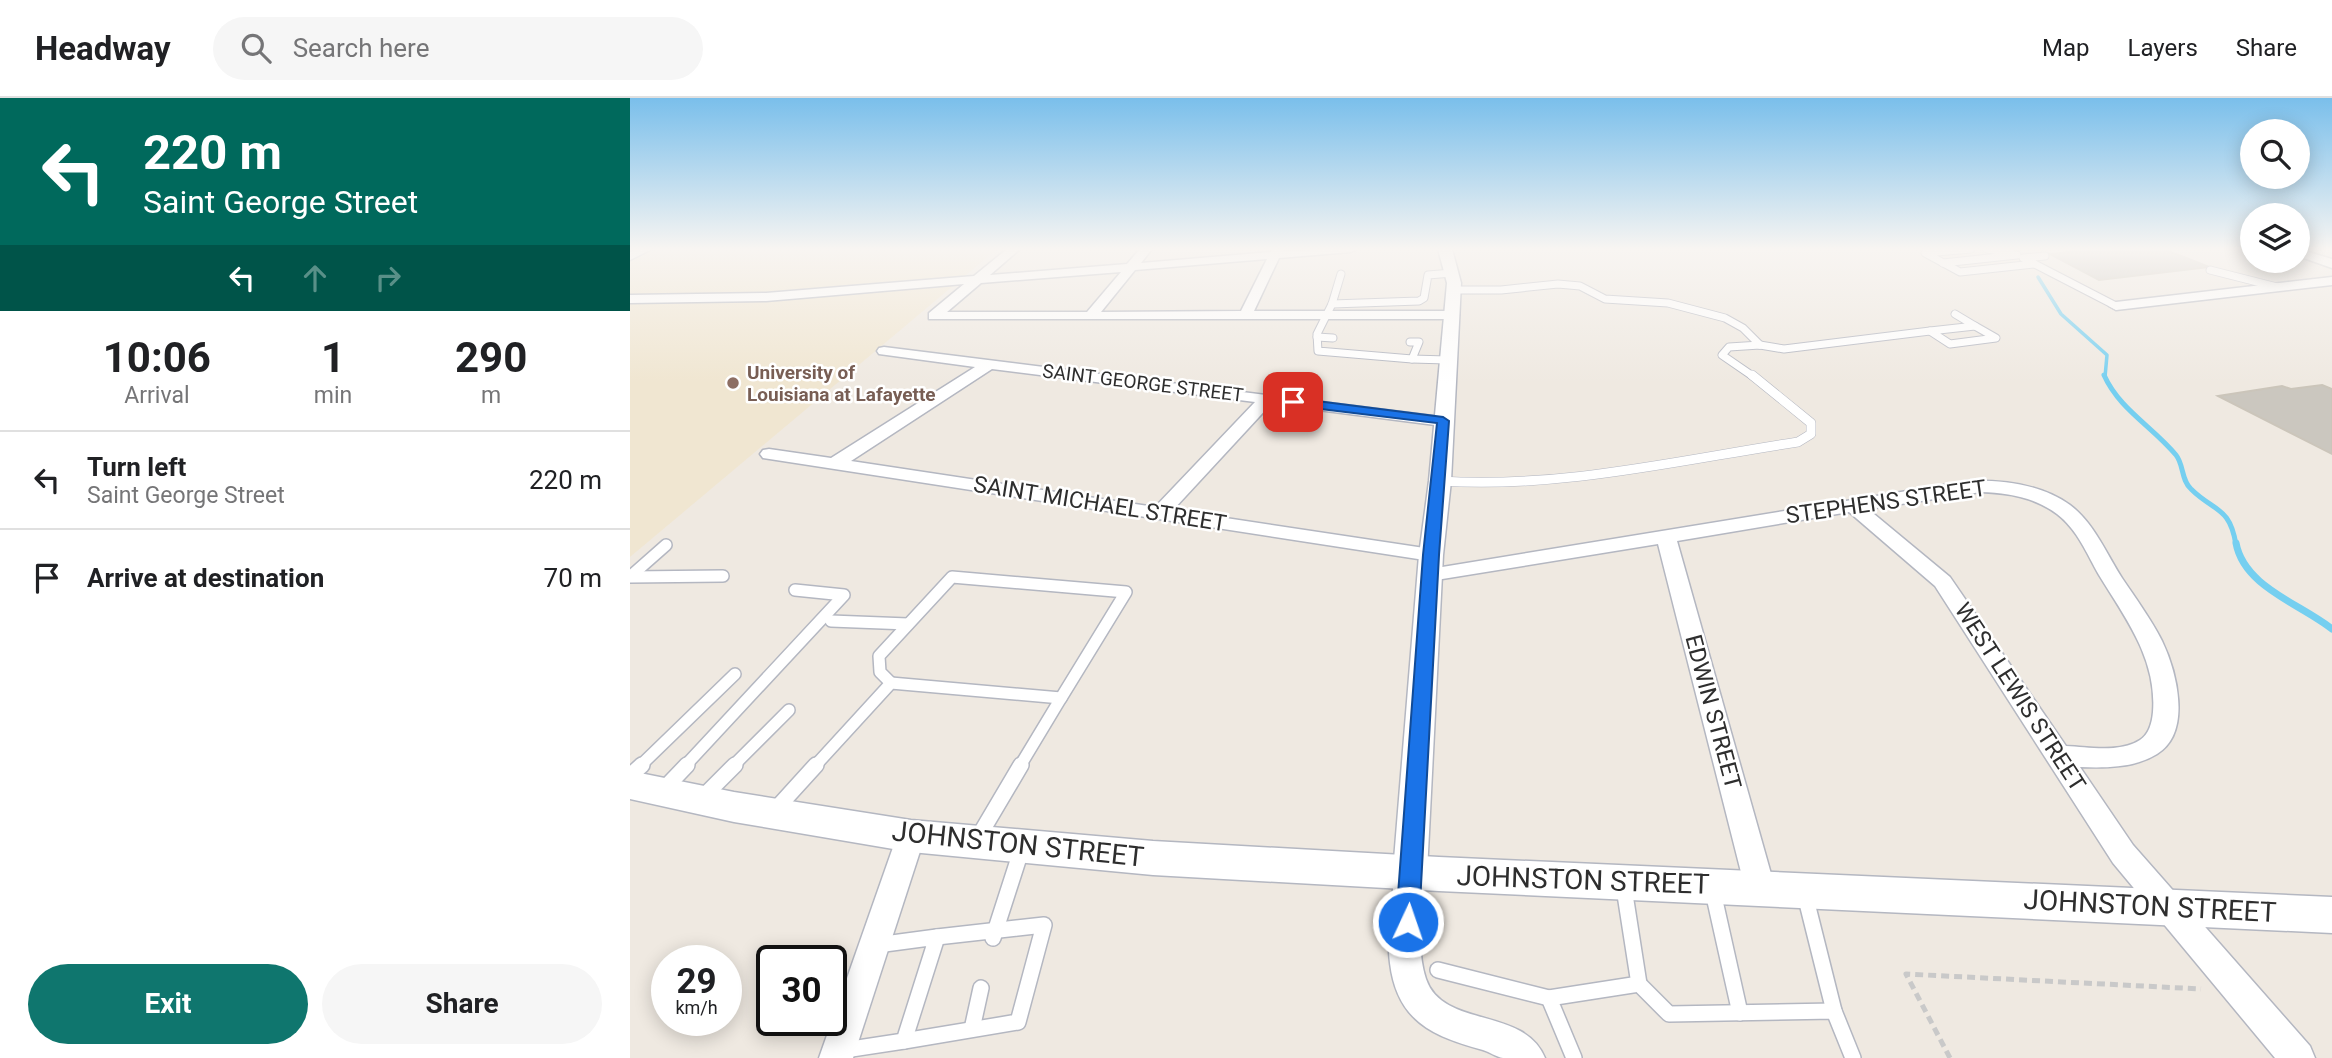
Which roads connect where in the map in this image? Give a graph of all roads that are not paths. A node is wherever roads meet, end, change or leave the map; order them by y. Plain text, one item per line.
1 (806, 294) edge
2 (961, 294) edge
3 (1109, 294) edge
4 (1256, 294) edge
5 (1334, 294) edge
6 (1425, 294) edge
7 (1453, 294) edge
8 (1595, 294) edge
9 (2092, 294) edge
10 (2219, 294) edge
11 (630, 299) edge
12 (2116, 306) joint
13 (1329, 310) junction
14 (1955, 314) dead end
15 (1452, 315) junction
16 (1090, 316) junction
17 (1245, 316) junction
18 (1975, 326) junction
19 (1929, 331) junction
20 (1317, 337) junction
21 (1333, 338) dead end
22 (1410, 342) dead end
23 (1760, 345) junction
24 (884, 351) dead end
25 (1412, 359) junction
26 (1447, 360) junction
27 (990, 364) junction
28 (1267, 399) junction
29 (1443, 421) junction
30 (769, 454) dead end
31 (836, 463) junction
32 (1440, 481) junction
33 (1853, 506) junction
34 (1160, 513) junction
35 (1666, 536) junction
36 (666, 545) dead end
37 (1430, 565) junction
38 (631, 576) edge
39 (723, 576) dead end
40 (795, 590) dead end
41 (831, 621) dead end
42 (908, 624) junction
43 (734, 674) dead end
44 (891, 683) junction
45 (1061, 698) junction
46 (789, 710) dead end
47 (2060, 756) junction
48 (640, 784) edge
49 (700, 800) junction
50 (772, 814) junction
51 (911, 836) junction
52 (975, 842) junction
53 (1023, 846) junction
54 (1410, 872) junction
55 (1623, 882) junction
56 (1712, 886) junction
57 (1760, 888) junction
58 (1803, 889) junction
59 (2166, 906) junction
60 (2332, 915) edge
61 (994, 934) junction
62 (937, 937) junction
63 (874, 945) junction
64 (1438, 970) dead end
65 (1639, 984) junction
66 (982, 988) dead end
67 (1549, 998) junction
68 (1834, 1011) junction
69 (1740, 1013) junction
70 (972, 1029) junction
71 (904, 1041) junction
72 (837, 1055) edge
73 (1528, 1058) edge
74 (1574, 1058) edge
75 (1853, 1058) edge
76 (2298, 1058) edge

1 - 11 street
2 - 16 street
3 - 16 street
4 - 17 street
5 - 13 lane
6 - 13 lane
7 - 15 street
8 - 23 lane
9 - 12 lane
10 - 12 street
13 - 15 street
13 - 17 street
13 - 20 lane
14 - 18 lane
15 - 26 street
16 - 17 street
18 - 19 lane
18 - 19 lane
19 - 23 lane
20 - 21 lane
20 - 25 lane
22 - 25 lane
23 - 32 lane
24 - 27 street, SAINT GEORGE STREET
25 - 26 lane
26 - 29 street
27 - 28 street, SAINT GEORGE STREET
27 - 31 street
28 - 29 street, SAINT GEORGE STREET
28 - 34 street
29 - 32 street
30 - 31 street, SAINT MICHAEL STREET
31 - 34 street, SAINT MICHAEL STREET
32 - 37 street
33 - 35 street, STEPHENS STREET
33 - 47 street, WEST LEWIS STREET
33 - 47 street, STEPHENS STREET
34 - 37 street, SAINT MICHAEL STREET
35 - 37 street, STEPHENS STREET
35 - 57 street, EDWIN STREET
36 - 38 lane
37 - 54 street
38 - 39 lane
40 - 48 lane
41 - 42 lane
42 - 44 lane
42 - 45 lane
43 - 48 lane
44 - 45 lane
44 - 50 lane
45 - 52 lane
46 - 49 lane
47 - 59 street, WEST LEWIS STREET
48 - 49 main road, JOHNSTON STREET
49 - 50 main road, JOHNSTON STREET
50 - 51 main road, JOHNSTON STREET
51 - 52 main road, JOHNSTON STREET
51 - 63 street
52 - 53 main road, JOHNSTON STREET
53 - 54 main road, JOHNSTON STREET
53 - 61 lane
54 - 55 main road, JOHNSTON STREET
54 - 73 street
55 - 56 main road, JOHNSTON STREET
55 - 65 lane
56 - 57 main road, JOHNSTON STREET
56 - 69 lane
57 - 58 main road, JOHNSTON STREET
58 - 59 main road, JOHNSTON STREET
58 - 68 lane
59 - 60 main road, JOHNSTON STREET
59 - 76 street, WEST LEWIS STREET
61 - 62 lane
61 - 70 lane
62 - 63 lane
62 - 71 lane
63 - 72 street
64 - 67 lane
65 - 67 lane
65 - 69 lane
66 - 70 lane
67 - 74 lane
68 - 69 lane
68 - 75 lane
70 - 71 lane
71 - 72 lane

